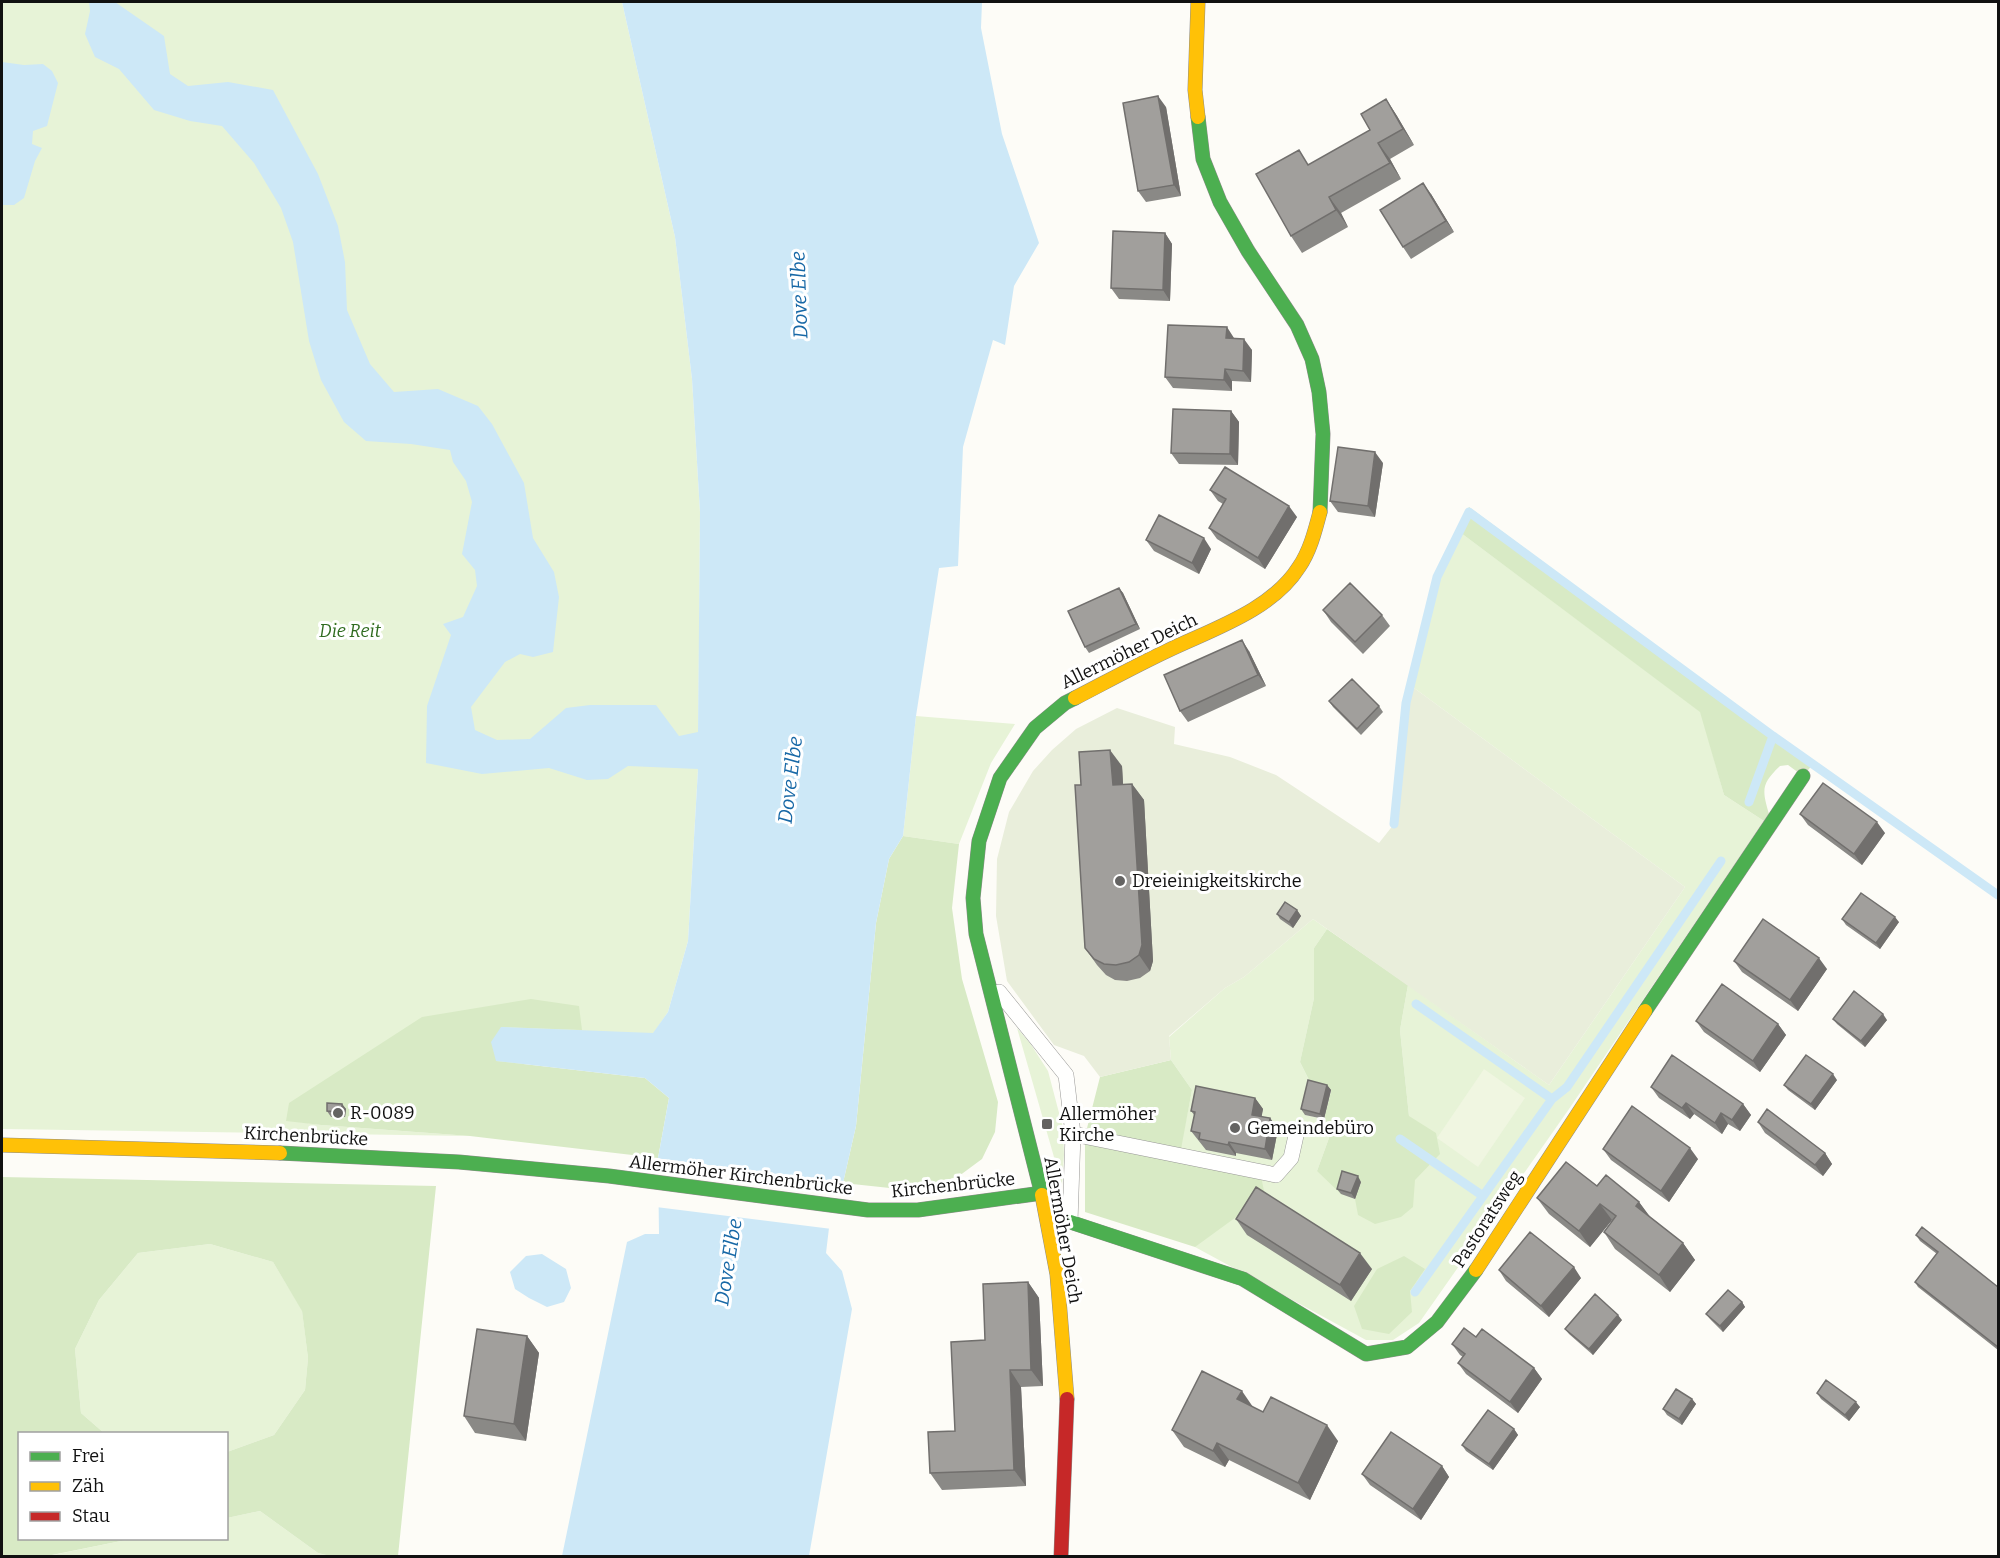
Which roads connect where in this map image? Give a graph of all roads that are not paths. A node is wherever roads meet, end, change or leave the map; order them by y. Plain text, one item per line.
1 (1198, 2) edge
2 (1803, 776) dead end
3 (986, 975) junction
4 (1297, 1131) dead end
5 (1073, 1134) junction
6 (2, 1145) edge
7 (609, 1176) joint
8 (1042, 1194) junction
9 (868, 1210) joint
10 (1070, 1222) junction
11 (1047, 1224) junction
12 (1061, 1557) edge

1 - 3 street, Allermöher Deich
2 - 10 street, Pastoratsweg
3 - 5 lane
3 - 8 street, Allermöher Deich
4 - 5 lane
5 - 10 lane
6 - 7 street, Kirchenbrücke
7 - 9 street, Allermöher Kirchenbrücke
8 - 9 street, Kirchenbrücke
8 - 11 street, Allermöher Deich
10 - 11 street, Pastoratsweg
11 - 12 street, Allermöher Deich

